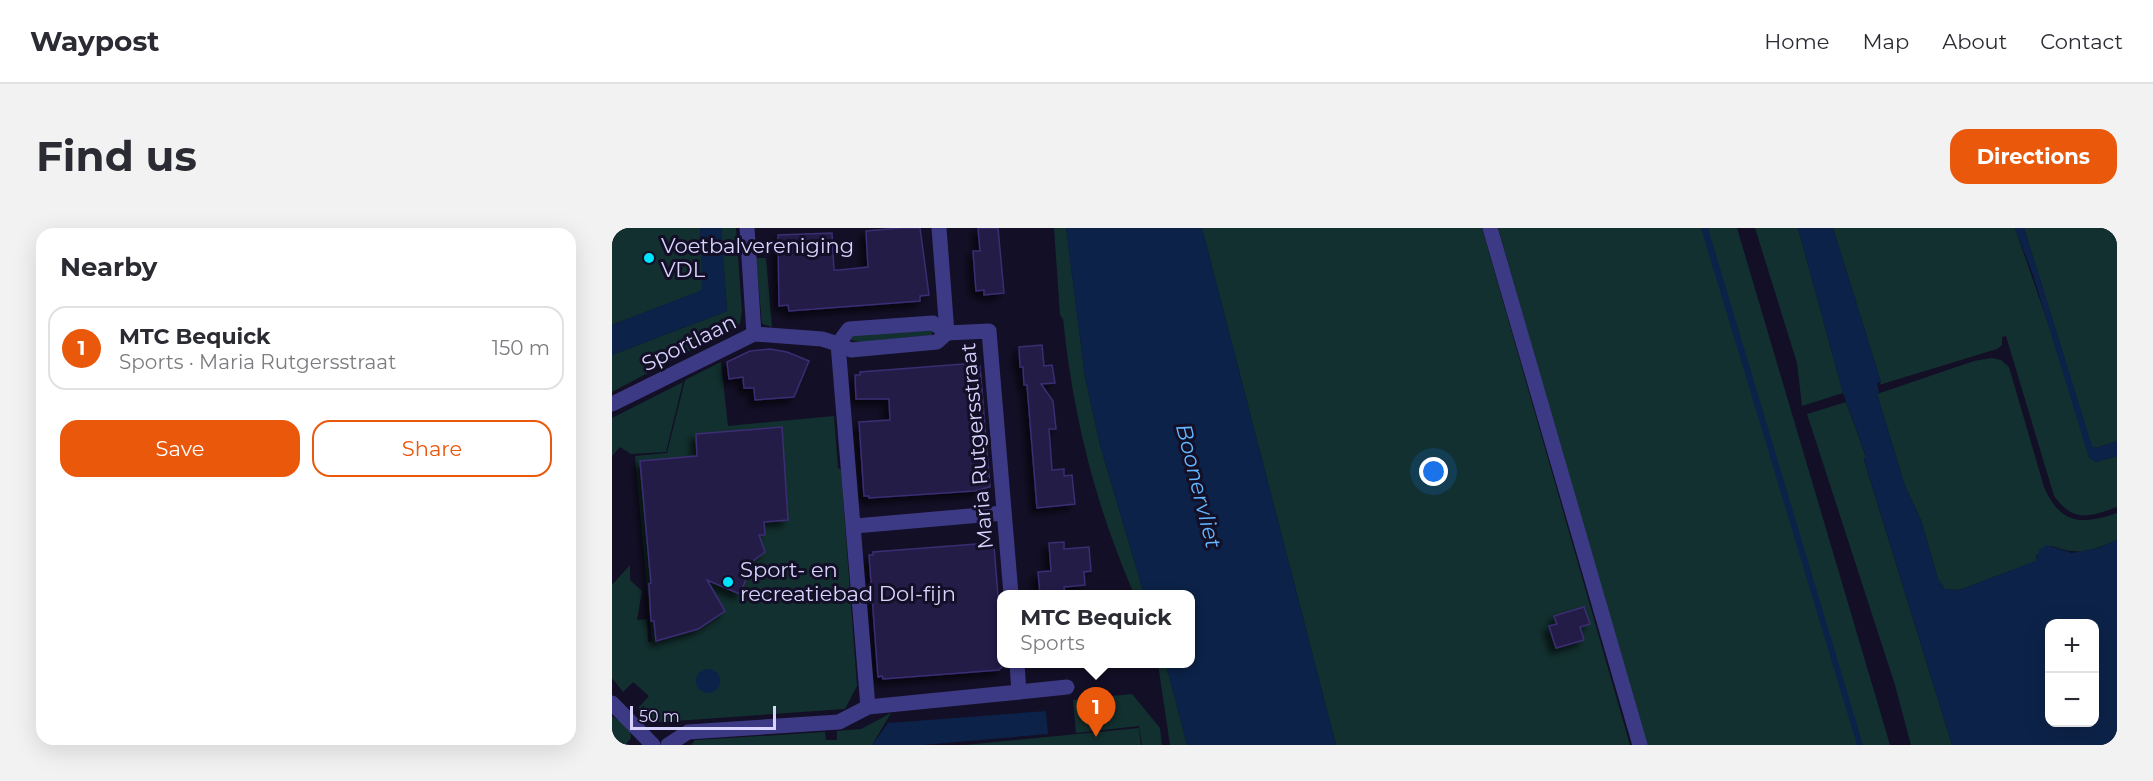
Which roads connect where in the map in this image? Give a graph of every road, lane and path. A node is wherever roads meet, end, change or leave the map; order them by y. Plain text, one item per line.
1 (747, 228) edge
2 (939, 228) edge
3 (1490, 228) edge
4 (947, 333) junction
5 (754, 334) junction
6 (838, 344) junction
7 (612, 404) edge
8 (1004, 513) junction
9 (855, 526) junction
10 (1011, 590) edge
11 (1017, 668) edge
12 (1067, 687) dead end
13 (1019, 692) junction
14 (612, 703) edge
15 (868, 707) junction
16 (653, 745) edge
17 (668, 745) edge
18 (1640, 745) edge

1 - 5 street, Sportlaan
2 - 4 street, Maria Rutgersstraat
3 - 18 street
4 - 6 street
4 - 8 street, Maria Rutgersstraat
5 - 6 street
5 - 7 street, Sportlaan
6 - 9 street
8 - 9 street
8 - 10 street, Maria Rutgersstraat
9 - 15 street
11 - 13 street
12 - 13 street
13 - 15 street
14 - 16 street
15 - 17 street

